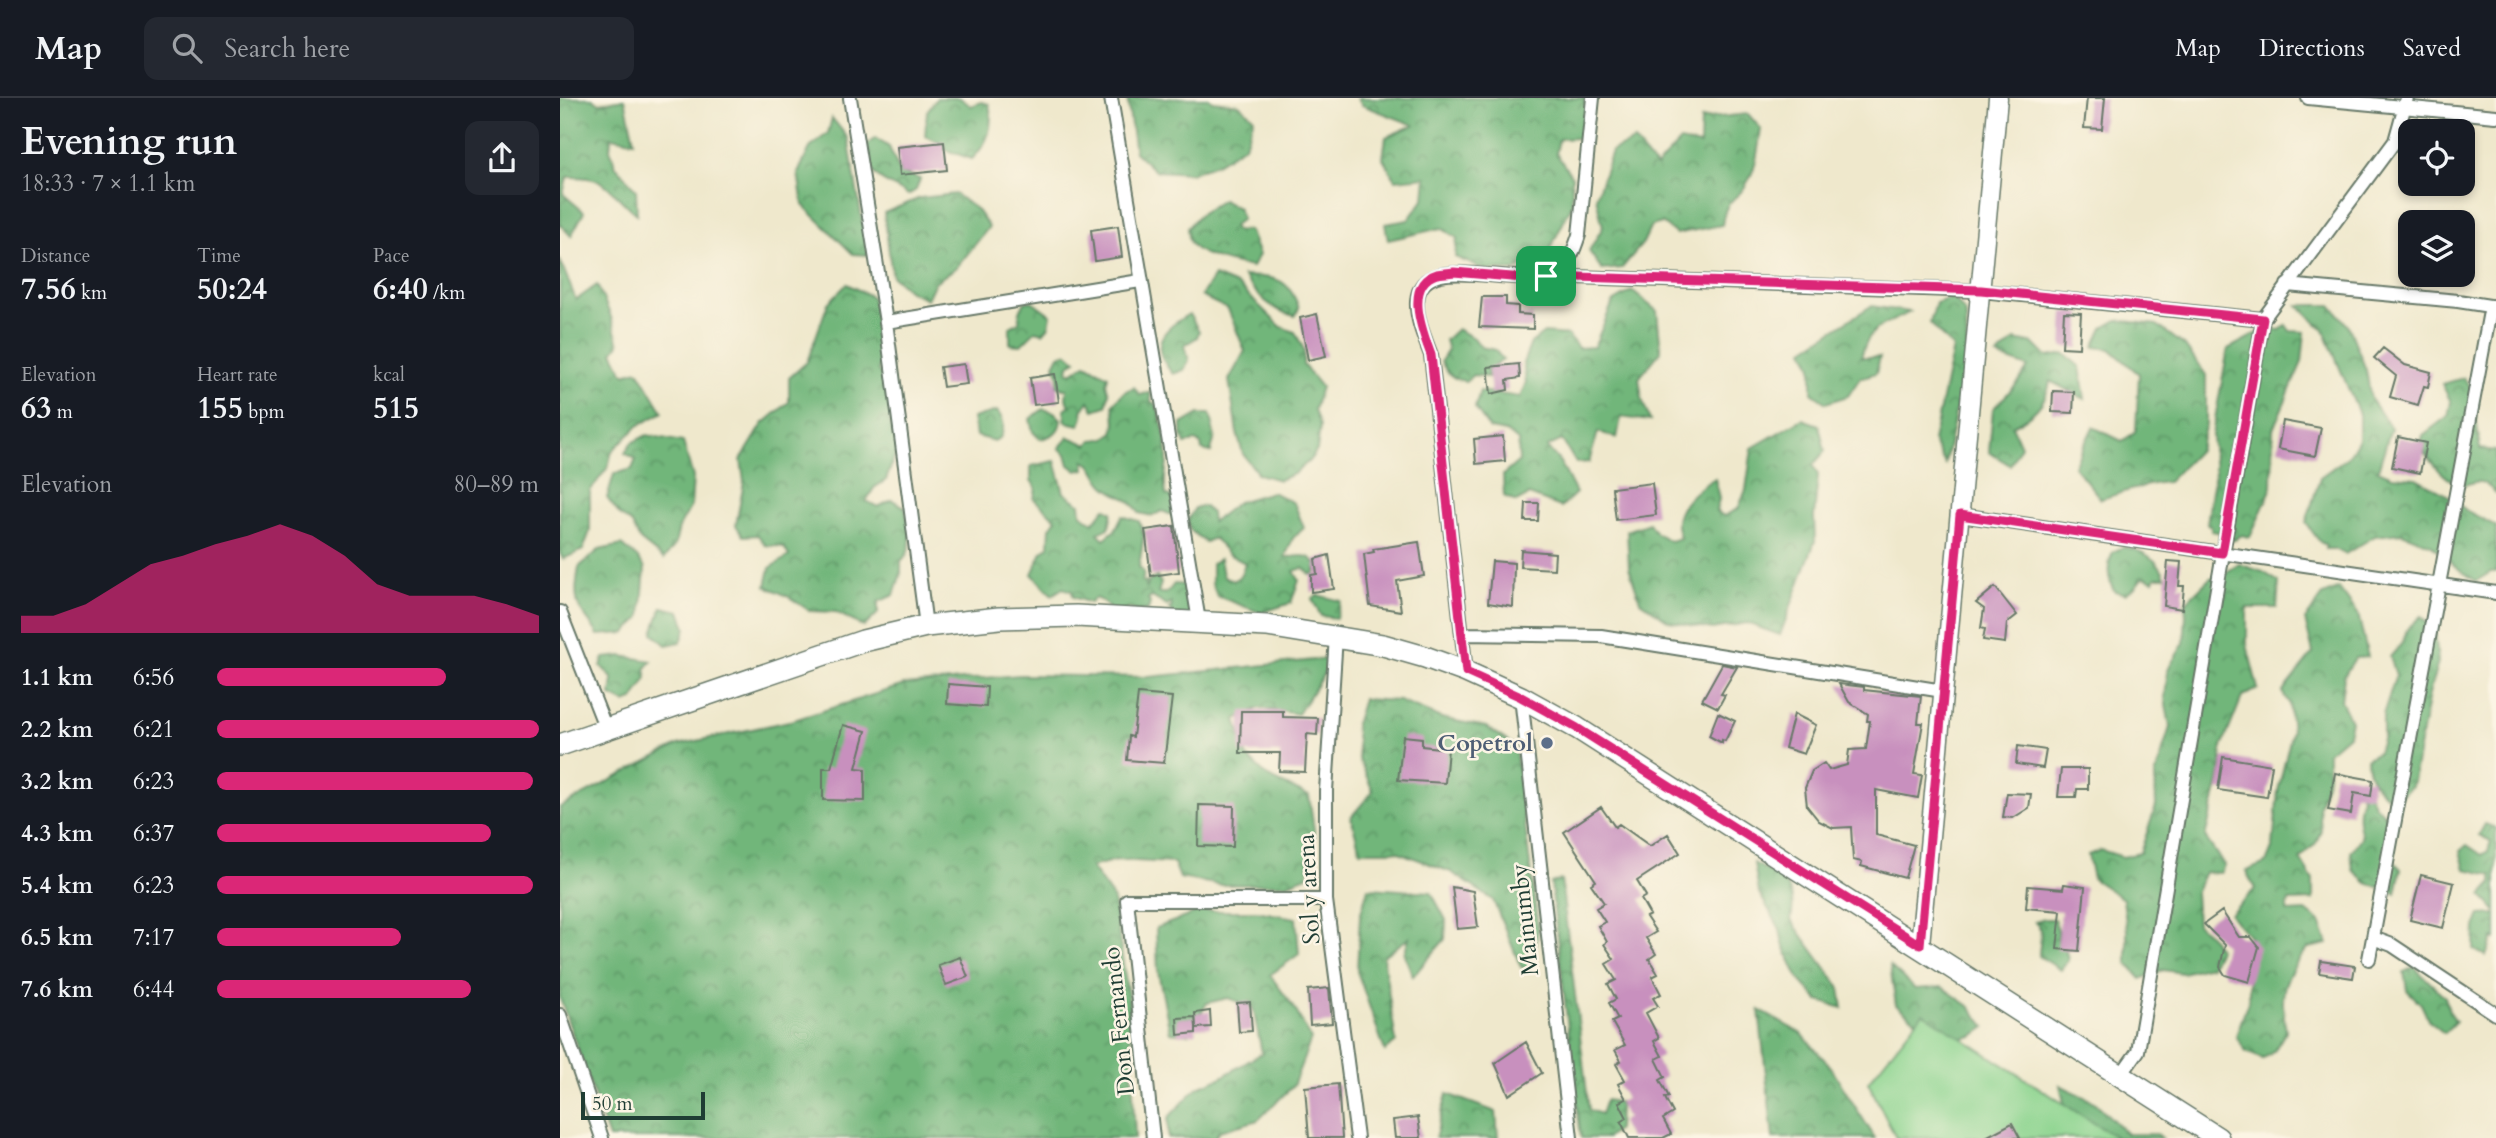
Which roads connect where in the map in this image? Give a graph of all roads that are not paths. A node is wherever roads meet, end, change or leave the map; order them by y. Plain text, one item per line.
1 (850, 98) edge
2 (1111, 98) edge
3 (1593, 98) edge
4 (1998, 98) edge
5 (2308, 98) edge
6 (2406, 103) edge
7 (2496, 117) edge
8 (1546, 276) junction
9 (1140, 281) junction
10 (2287, 285) junction
11 (1981, 290) junction
12 (2494, 307) edge
13 (2263, 319) junction
14 (886, 322) junction
15 (1960, 515) junction
16 (2222, 553) junction
17 (2441, 585) junction
18 (2496, 593) edge
19 (560, 612) edge
20 (1199, 621) junction
21 (926, 626) junction
22 (1462, 634) junction
23 (1336, 636) junction
24 (1466, 672) junction
25 (1943, 691) junction
26 (1521, 697) junction
27 (606, 729) junction
28 (560, 745) edge
29 (1326, 900) junction
30 (2373, 938) junction
31 (1920, 945) junction
32 (2369, 959) dead end
33 (2496, 1014) edge
34 (560, 1015) edge
35 (2121, 1075) junction
36 (602, 1138) edge
37 (1153, 1138) edge
38 (1357, 1138) edge
39 (1571, 1138) edge
40 (2218, 1138) edge

1 - 14 street
2 - 9 street
3 - 8 street
4 - 11 street
5 - 6 street
6 - 7 street
6 - 10 street
8 - 11 street
8 - 22 street
9 - 14 street
9 - 20 street
10 - 12 street
10 - 13 street
11 - 13 street
11 - 15 street
12 - 17 street
13 - 16 street
14 - 21 street
15 - 16 street
15 - 25 street
16 - 17 street
16 - 35 street
17 - 18 street
17 - 30 street
19 - 27 street
20 - 21 main road
20 - 23 main road
21 - 27 main road
22 - 24 street
22 - 25 street
23 - 24 main road
23 - 29 street, Sol y arena
24 - 26 main road
25 - 31 street
26 - 31 main road
26 - 39 street, Mainumby
27 - 28 main road
29 - 37 street, Don Fernando
29 - 38 street, Sol y arena
30 - 32 street
30 - 33 street
31 - 35 main road
34 - 36 street
35 - 40 main road

